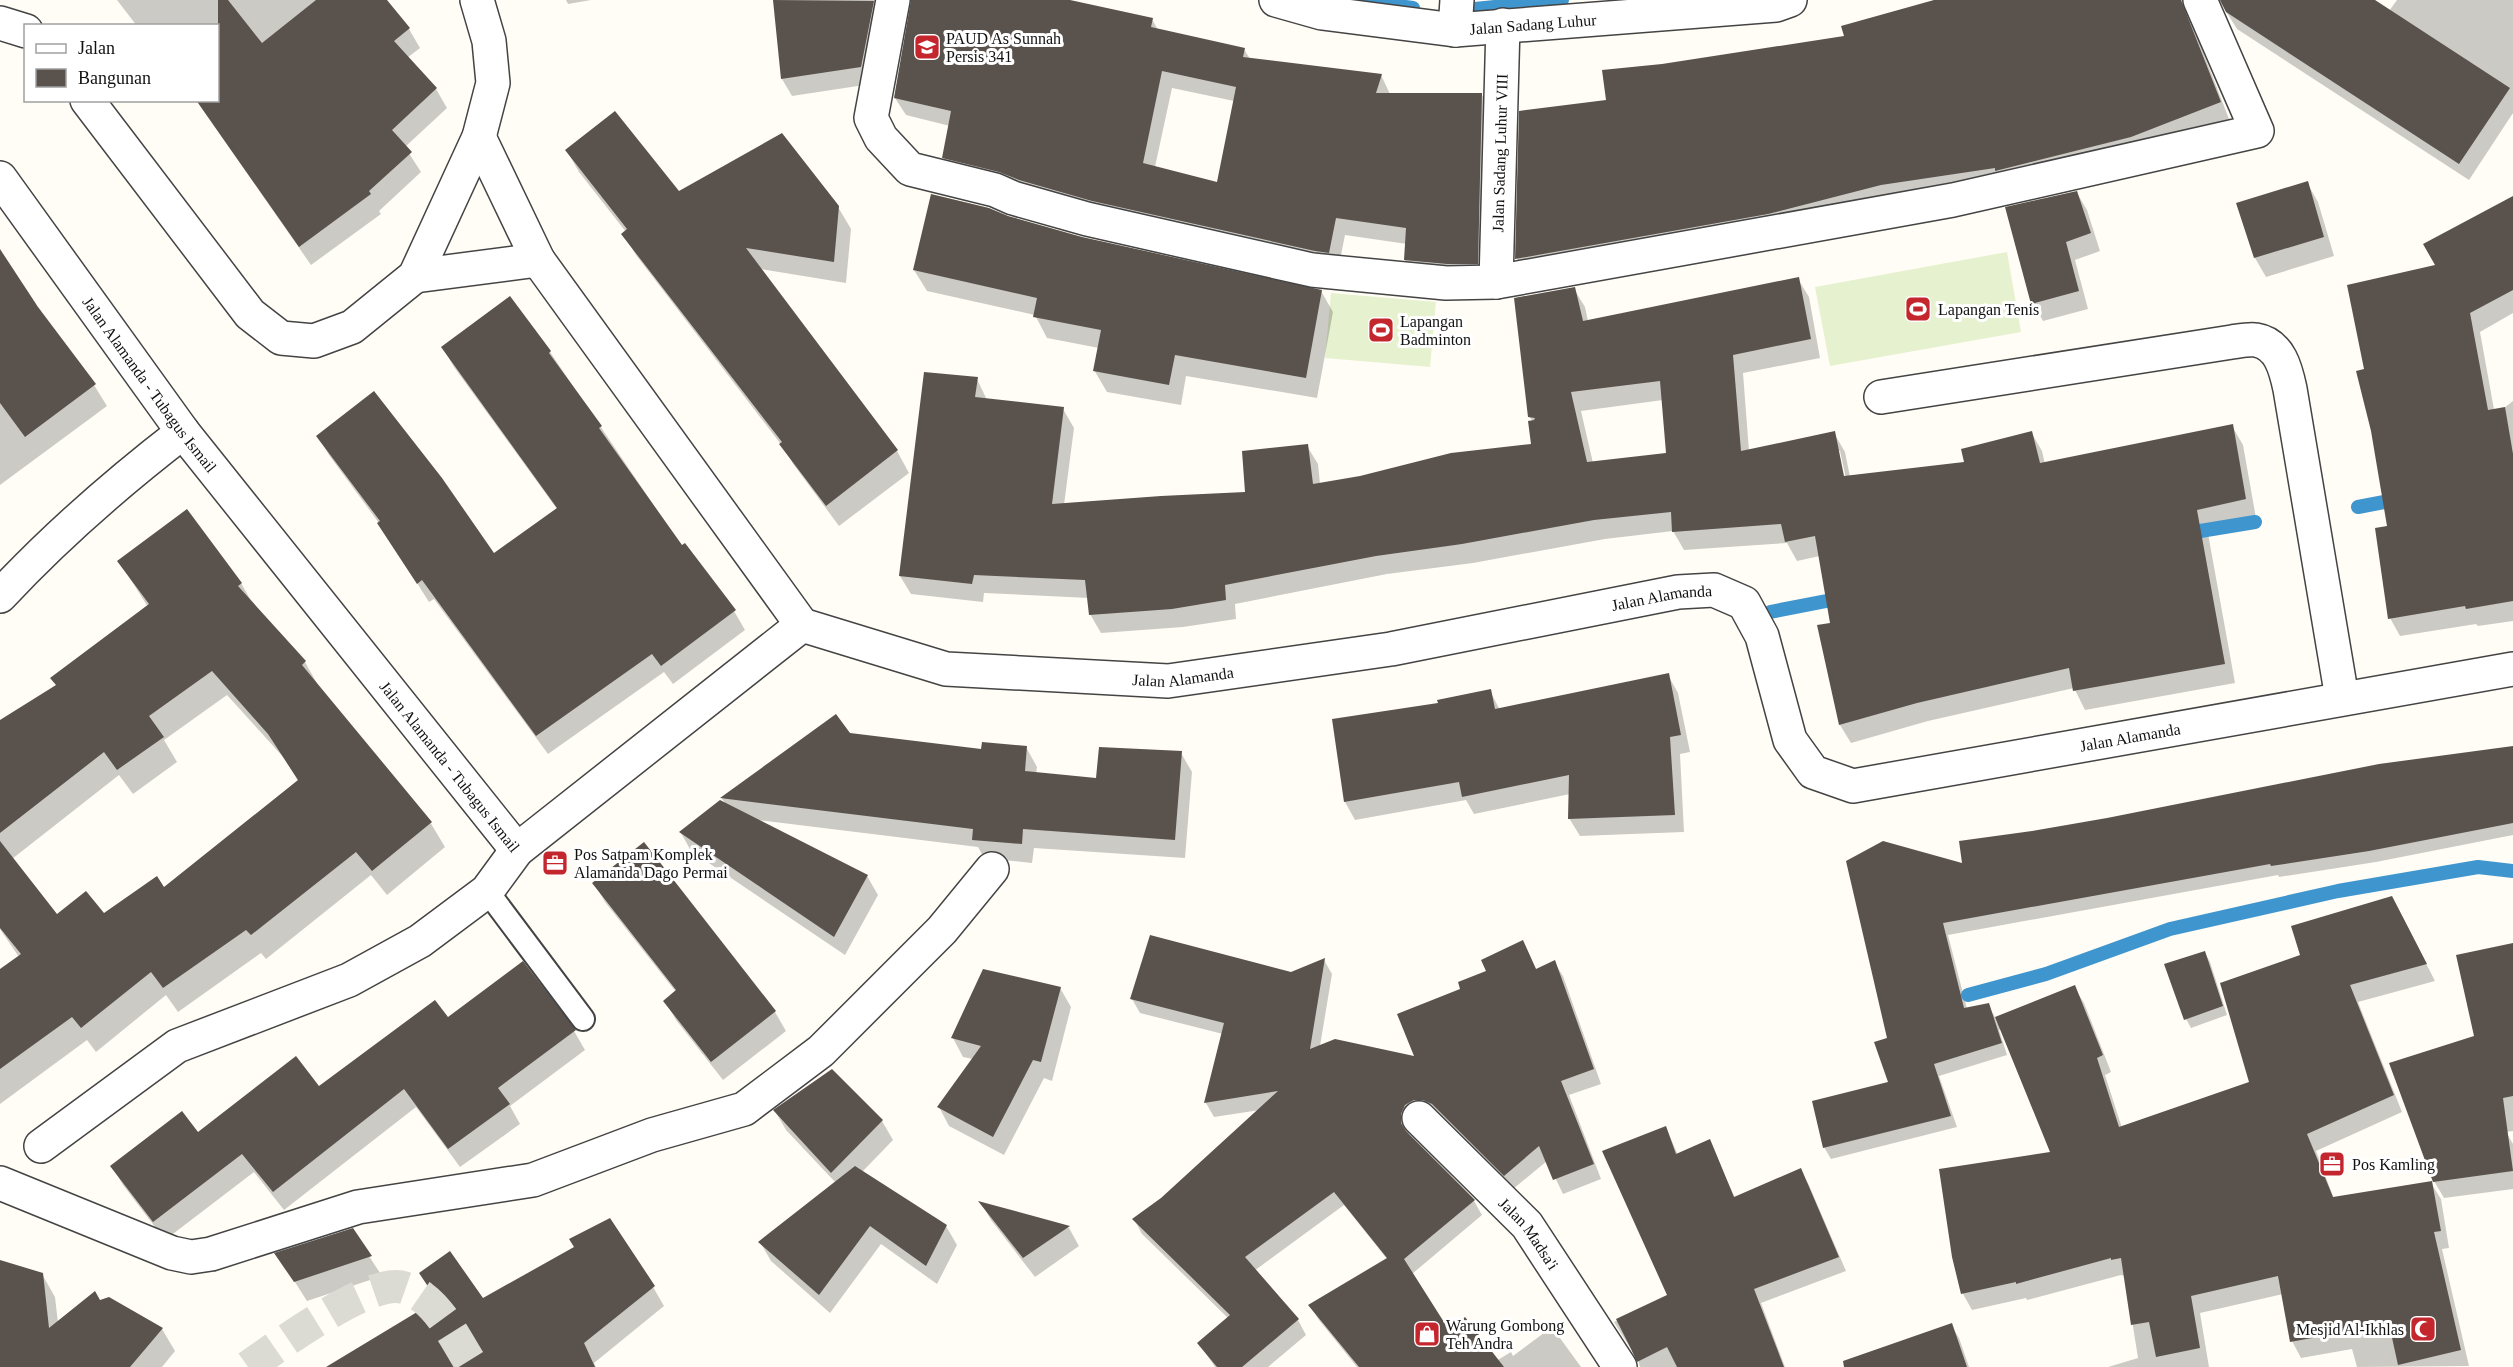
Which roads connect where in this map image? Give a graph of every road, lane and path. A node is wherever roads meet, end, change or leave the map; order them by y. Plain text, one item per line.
1 (477, 0) edge
2 (893, 0) edge
3 (1276, 0) edge
4 (1790, 0) edge
5 (2200, 0) edge
6 (1700, 5) edge
7 (1456, 15) edge
8 (0, 23) edge
9 (1503, 25) junction
10 (24, 30) edge
11 (89, 102) edge
12 (479, 137) junction
13 (0, 178) edge
14 (538, 260) junction
15 (415, 276) junction
16 (1496, 282) junction
17 (1881, 397) dead end
18 (183, 432) junction
19 (0, 596) edge
20 (802, 625) junction
21 (2513, 669) edge
22 (2342, 698) junction
23 (517, 850) junction
24 (992, 869) dead end
25 (487, 891) junction
26 (583, 1019) dead end
27 (1419, 1118) dead end
28 (41, 1146) dead end
29 (0, 1183) edge
30 (1620, 1367) edge

1 - 12 street
2 - 16 street
3 - 7 street, Jalan Sadang Luhur
4 - 6 street, Jalan Sadang Luhur
5 - 16 street
6 - 9 street, Jalan Sadang Luhur
7 - 9 street, Jalan Sadang Luhur
8 - 10 street
9 - 16 street, Jalan Sadang Luhur VIII
11 - 15 street
12 - 14 street
12 - 15 street
13 - 18 street, Jalan Alamanda - Tubagus Ismail
14 - 15 street
14 - 20 street
17 - 22 street
18 - 19 street
18 - 23 street, Jalan Alamanda - Tubagus Ismail
20 - 22 street, Jalan Alamanda
20 - 23 street, Jalan Alamanda - Tubagus Ismail
21 - 22 street, Jalan Alamanda
23 - 25 street
24 - 29 street
25 - 26 lane
25 - 28 street
27 - 30 street, Jalan Madsa'i

